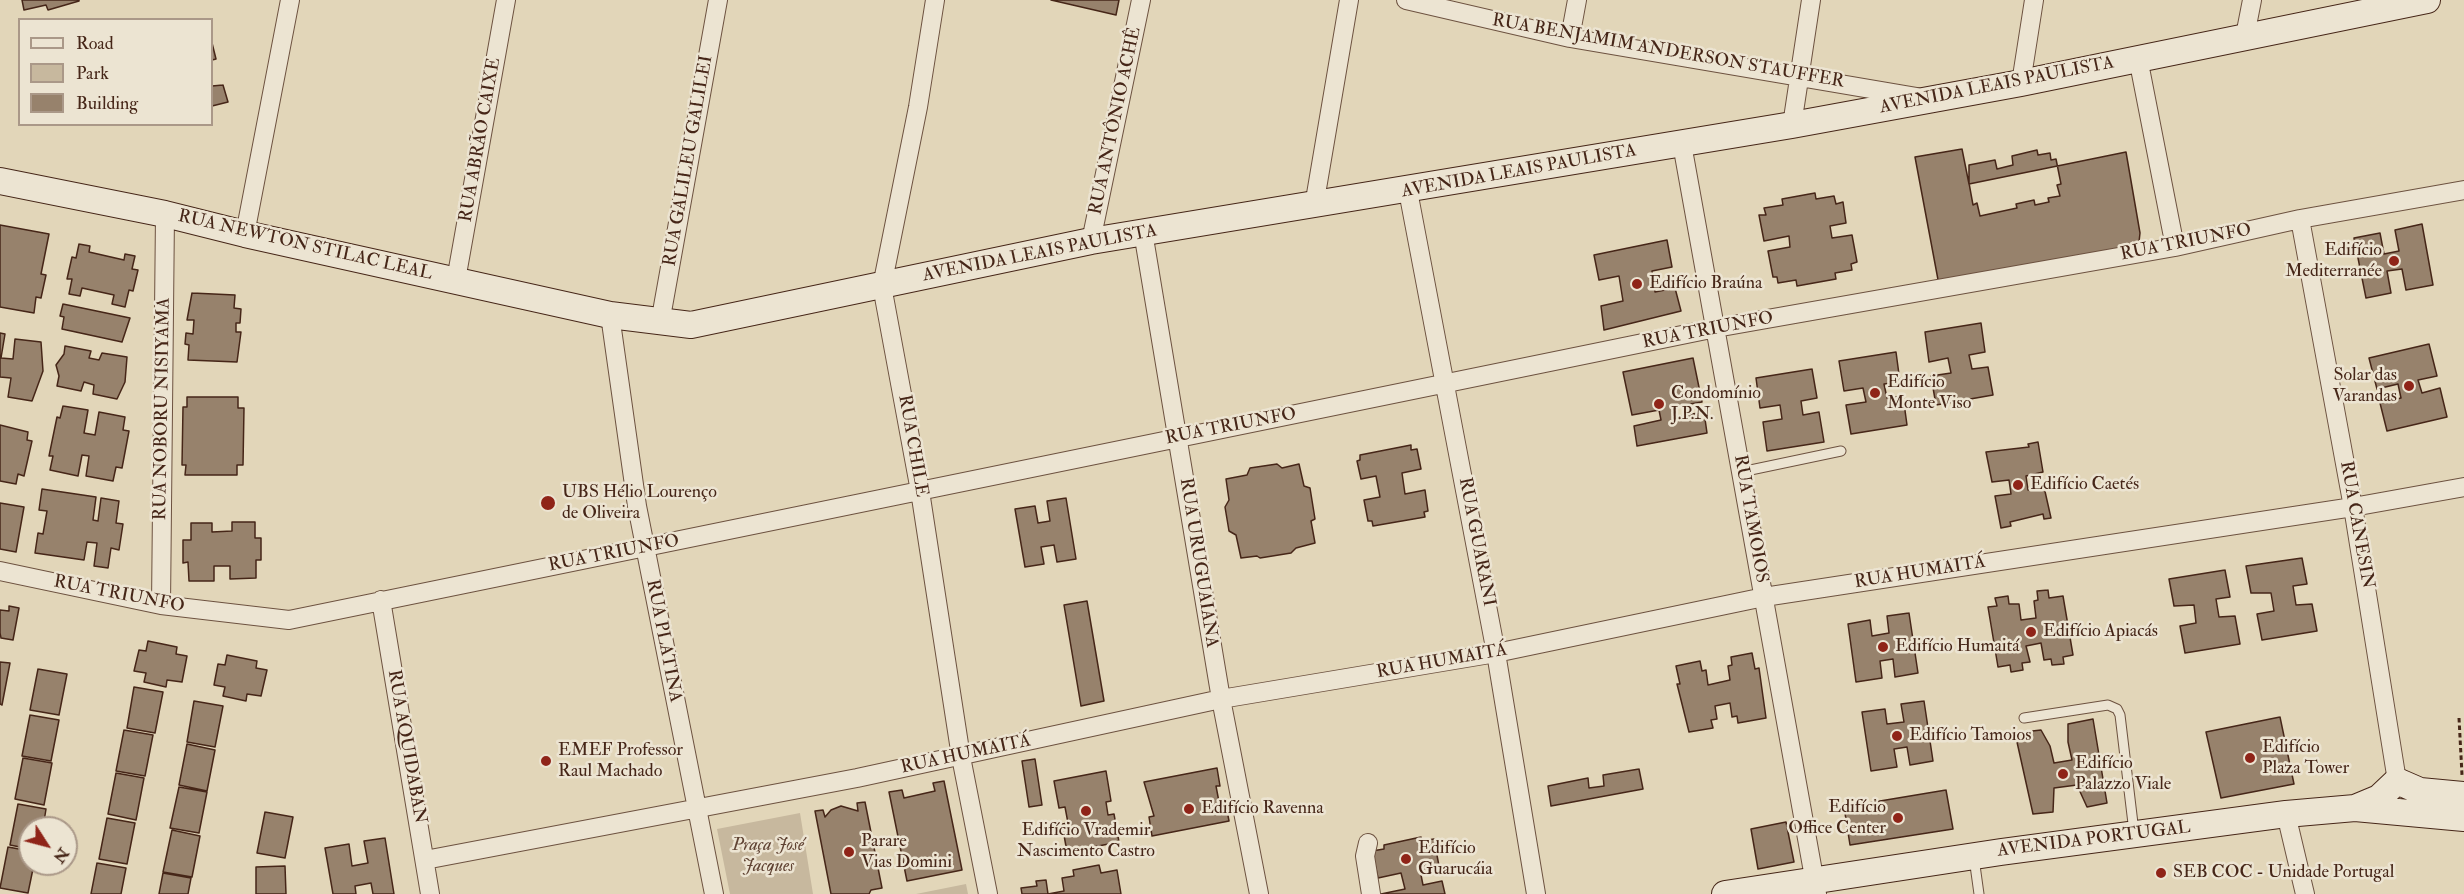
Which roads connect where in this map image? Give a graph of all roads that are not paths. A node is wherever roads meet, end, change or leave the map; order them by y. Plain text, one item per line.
1 (290, 0) edge
2 (506, 0) edge
3 (718, 0) edge
4 (935, 0) edge
5 (1141, 0) edge
6 (1349, 0) edge
7 (1406, 0) edge
8 (1577, 0) edge
9 (1811, 0) edge
10 (2034, 0) edge
11 (2252, 0) edge
12 (2427, 0) edge
13 (2245, 36) junction
14 (1570, 38) junction
15 (2138, 58) junction
16 (1799, 77) junction
17 (2021, 83) junction
18 (1932, 100) junction
19 (1792, 125) junction
20 (1682, 144) junction
21 (0, 181) edge
22 (2464, 190) edge
23 (1408, 191) junction
24 (1314, 206) junction
25 (165, 213) junction
26 (2300, 219) junction
27 (1143, 232) junction
28 (245, 234) junction
29 (1091, 241) junction
30 (2175, 247) junction
31 (456, 280) junction
32 (882, 286) junction
33 (610, 315) junction
34 (660, 323) junction
35 (1716, 328) junction
36 (1446, 384) junction
37 (1177, 437) junction
38 (1840, 451) dead end
39 (1741, 472) junction
40 (2464, 487) edge
41 (920, 491) junction
42 (2353, 507) junction
43 (645, 548) junction
44 (0, 571) edge
45 (1764, 597) junction
46 (381, 600) junction
47 (161, 605) junction
48 (1497, 653) junction
49 (1221, 699) junction
50 (2024, 718) dead end
51 (961, 757) junction
52 (2397, 781) junction
53 (2464, 803) edge
54 (2355, 808) junction
55 (695, 810) junction
56 (2286, 814) junction
57 (2134, 835) junction
58 (1368, 843) dead end
59 (1974, 856) junction
60 (425, 860) junction
61 (1816, 886) edge
62 (430, 894) edge
63 (714, 894) edge
64 (988, 894) edge
65 (1259, 894) edge
66 (1371, 894) edge
67 (1536, 894) edge
68 (1725, 894) edge
69 (1978, 894) edge
70 (2305, 894) edge

1 - 28 street
2 - 31 street, RUA ABRÃO CAIXE
3 - 34 street, RUA GALILEU GALILEI
4 - 32 street, RUA CHILE
5 - 29 street, RUA ANTÔNIO ACHÊ
6 - 24 street
7 - 14 street, RUA BENJAMIM ANDERSON STAUFFER
8 - 14 street
9 - 16 street
10 - 17 street
11 - 13 street
12 - 13 street, AVENIDA LEAIS PAULISTA
13 - 15 street, AVENIDA LEAIS PAULISTA
14 - 16 street, RUA BENJAMIM ANDERSON STAUFFER
15 - 17 street, AVENIDA LEAIS PAULISTA
15 - 30 street
16 - 18 street, RUA BENJAMIM ANDERSON STAUFFER
16 - 19 street
17 - 18 street, AVENIDA LEAIS PAULISTA
18 - 19 street, AVENIDA LEAIS PAULISTA
19 - 20 street, AVENIDA LEAIS PAULISTA
20 - 23 street, AVENIDA LEAIS PAULISTA
20 - 35 street, RUA TAMOIOS
21 - 25 street, RUA NEWTON STILAC LEAL
22 - 26 street, RUA TRIUNFO
23 - 24 street, AVENIDA LEAIS PAULISTA
23 - 36 street, RUA GUARANI
24 - 27 street, AVENIDA LEAIS PAULISTA
25 - 28 street, RUA NEWTON STILAC LEAL
25 - 47 street, RUA NOBORU NISIYAMA
26 - 30 street, RUA TRIUNFO
26 - 42 street, RUA CANESIN
27 - 29 street, AVENIDA LEAIS PAULISTA
27 - 37 street, RUA URUGUAIANA
28 - 31 street, RUA NEWTON STILAC LEAL
29 - 32 street, AVENIDA LEAIS PAULISTA
30 - 35 street, RUA TRIUNFO
31 - 33 street, RUA NEWTON STILAC LEAL
32 - 34 street, AVENIDA LEAIS PAULISTA
32 - 41 street, RUA CHILE
33 - 34 street, AVENIDA LEAIS PAULISTA
33 - 43 street, RUA PLATINA
35 - 36 street, RUA TRIUNFO
35 - 39 street, RUA TAMOIOS
36 - 37 street, RUA TRIUNFO
36 - 48 street, RUA GUARANI
37 - 41 street, RUA TRIUNFO
37 - 49 street, RUA URUGUAIANA
38 - 39 lane
39 - 45 street, RUA TAMOIOS
40 - 42 street, RUA HUMAITÁ
41 - 43 street, RUA TRIUNFO
41 - 51 street, RUA CHILE
42 - 45 street, RUA HUMAITÁ
42 - 52 street, RUA CANESIN
43 - 46 street, RUA TRIUNFO
43 - 55 street, RUA PLATINA
44 - 47 street, RUA TRIUNFO
45 - 48 street, RUA HUMAITÁ
45 - 61 street, RUA TAMOIOS
46 - 47 street, RUA TRIUNFO
46 - 60 street, RUA AQUIDABAN
48 - 49 street, RUA HUMAITÁ
48 - 67 street, RUA GUARANI
49 - 51 street, RUA HUMAITÁ
49 - 65 street, RUA URUGUAIANA
50 - 57 lane
51 - 55 street, RUA HUMAITÁ
51 - 64 street, RUA CHILE
52 - 53 street
52 - 54 street
53 - 54 street, AVENIDA PORTUGAL
54 - 56 street, AVENIDA PORTUGAL
55 - 60 street, RUA HUMAITÁ
55 - 63 street, RUA PLATINA
56 - 57 street, AVENIDA PORTUGAL
56 - 70 street
57 - 59 street, AVENIDA PORTUGAL
58 - 66 street
59 - 61 street, AVENIDA PORTUGAL
59 - 69 lane
60 - 62 street, RUA AQUIDABAN
61 - 68 street, AVENIDA PORTUGAL

